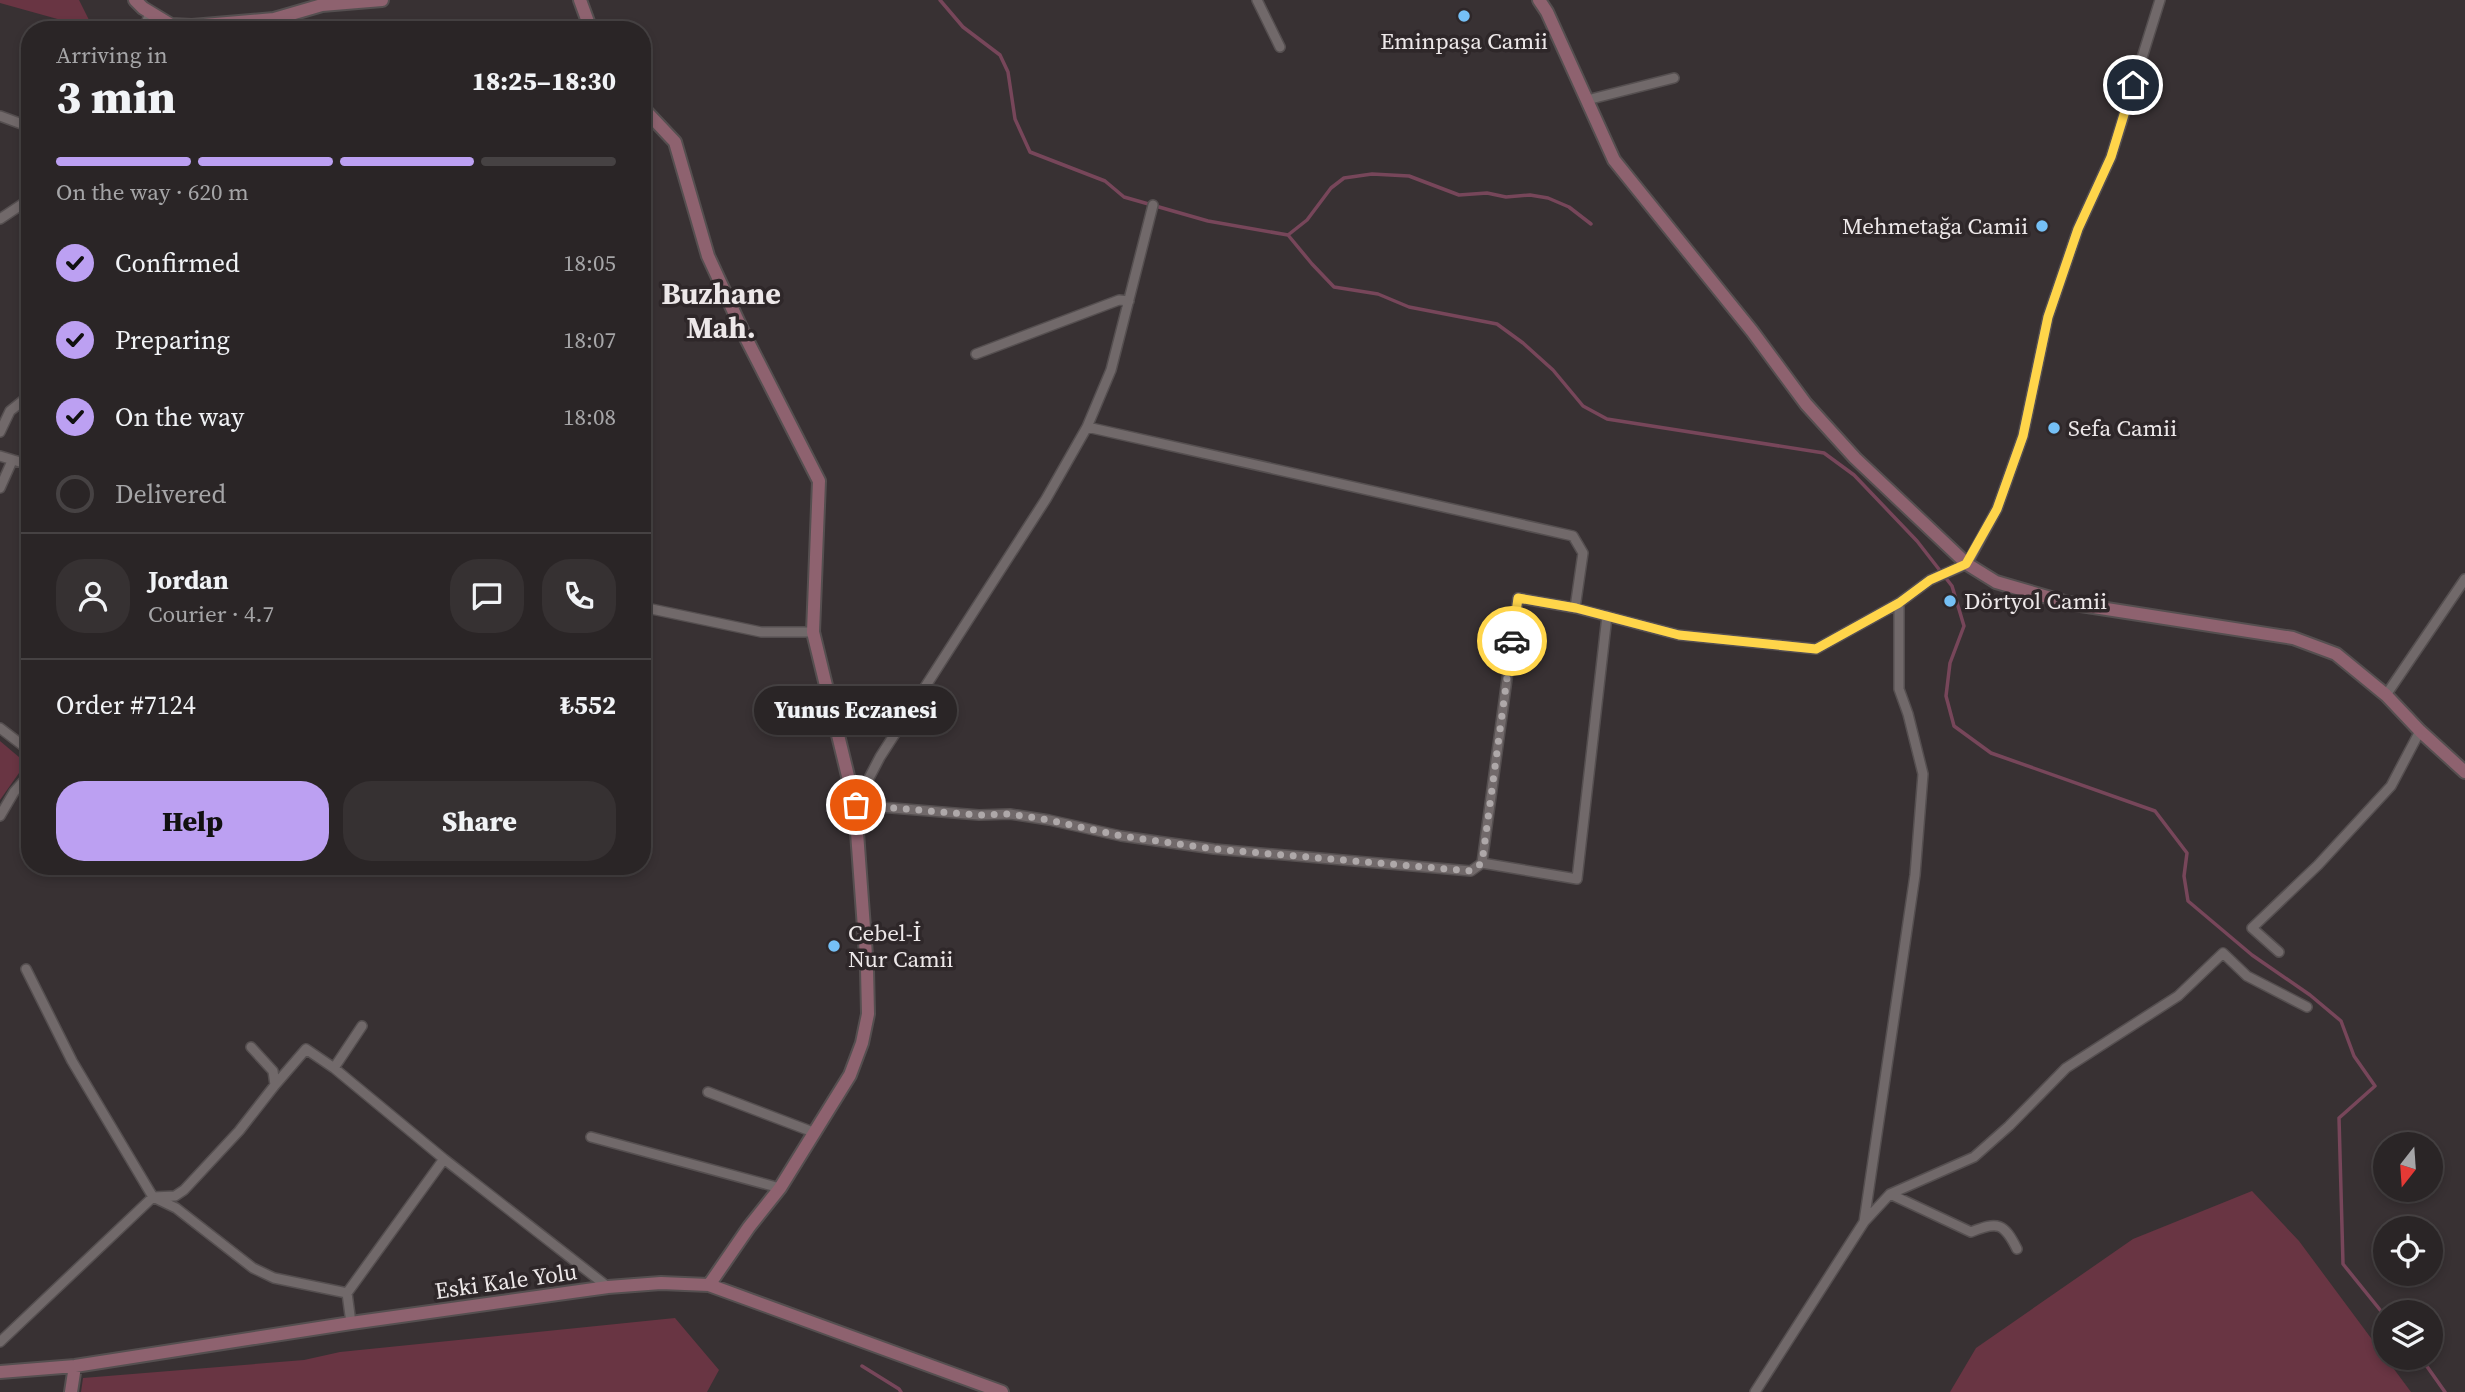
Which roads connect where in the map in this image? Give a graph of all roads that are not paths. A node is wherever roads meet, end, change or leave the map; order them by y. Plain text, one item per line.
1 (135, 0) edge
2 (382, 0) edge
3 (580, 0) edge
4 (1256, 0) edge
5 (1539, 0) edge
6 (2161, 0) edge
7 (150, 12) junction
8 (147, 21) edge
9 (165, 21) edge
10 (251, 21) edge
11 (588, 21) edge
12 (1280, 47) dead end
13 (1674, 78) dead end
14 (1587, 100) junction
15 (0, 116) edge
16 (651, 120) edge
17 (21, 124) edge
18 (21, 205) edge
19 (1153, 205) dead end
20 (0, 219) edge
21 (1129, 301) junction
22 (976, 354) dead end
23 (21, 402) edge
24 (1087, 427) junction
25 (0, 432) edge
26 (0, 456) edge
27 (12, 461) junction
28 (21, 463) edge
29 (0, 488) edge
30 (1961, 566) junction
31 (2465, 579) edge
32 (1899, 603) junction
33 (1576, 608) junction
34 (651, 609) edge
35 (1607, 616) junction
36 (813, 632) junction
37 (2386, 695) junction
38 (0, 729) edge
39 (2420, 731) junction
40 (21, 744) edge
41 (2465, 772) edge
42 (21, 784) edge
43 (856, 805) junction
44 (0, 816) edge
45 (1482, 863) junction
46 (2279, 952) dead end
47 (26, 970) dead end
48 (2307, 1007) dead end
49 (362, 1026) dead end
50 (251, 1047) dead end
51 (334, 1068) junction
52 (275, 1085) junction
53 (708, 1092) dead end
54 (814, 1132) junction
55 (591, 1137) dead end
56 (444, 1159) junction
57 (780, 1188) junction
58 (1890, 1194) junction
59 (153, 1197) junction
60 (1864, 1222) junction
61 (2017, 1249) dead end
62 (709, 1285) junction
63 (608, 1287) junction
64 (347, 1293) junction
65 (351, 1323) junction
66 (0, 1342) edge
67 (75, 1366) junction
68 (0, 1372) edge
69 (71, 1392) edge
70 (1002, 1392) edge
71 (1755, 1392) edge

1 - 7 street
2 - 10 street
3 - 11 street
4 - 12 street
5 - 14 street
6 - 30 street
7 - 8 street
7 - 9 street
13 - 14 street
14 - 30 street
15 - 17 street
16 - 36 street
18 - 20 street
19 - 21 street
21 - 22 street
21 - 24 street
23 - 25 street
24 - 33 street
24 - 43 street
26 - 27 street
27 - 28 street
27 - 29 street
30 - 32 street
30 - 37 street
31 - 37 street
32 - 35 street
32 - 60 street
33 - 35 street
33 - 45 street
34 - 36 street
35 - 45 street
36 - 43 street
37 - 39 street
38 - 40 street
39 - 41 street
39 - 46 street
42 - 44 street
43 - 45 street
43 - 54 street
47 - 59 street
48 - 58 street
49 - 51 street
50 - 52 street
51 - 52 street
51 - 56 street
52 - 59 street
53 - 54 street
54 - 57 street
55 - 57 street
56 - 63 street
56 - 64 street
57 - 62 street
58 - 60 street
58 - 61 street
59 - 64 street
59 - 66 street
60 - 71 street
62 - 63 street, Eski Kale Yolu
62 - 70 street, Eski Kale Yolu
63 - 65 street, Eski Kale Yolu
64 - 65 street
65 - 67 street, Eski Kale Yolu
67 - 68 street, Eski Kale Yolu
67 - 69 street

